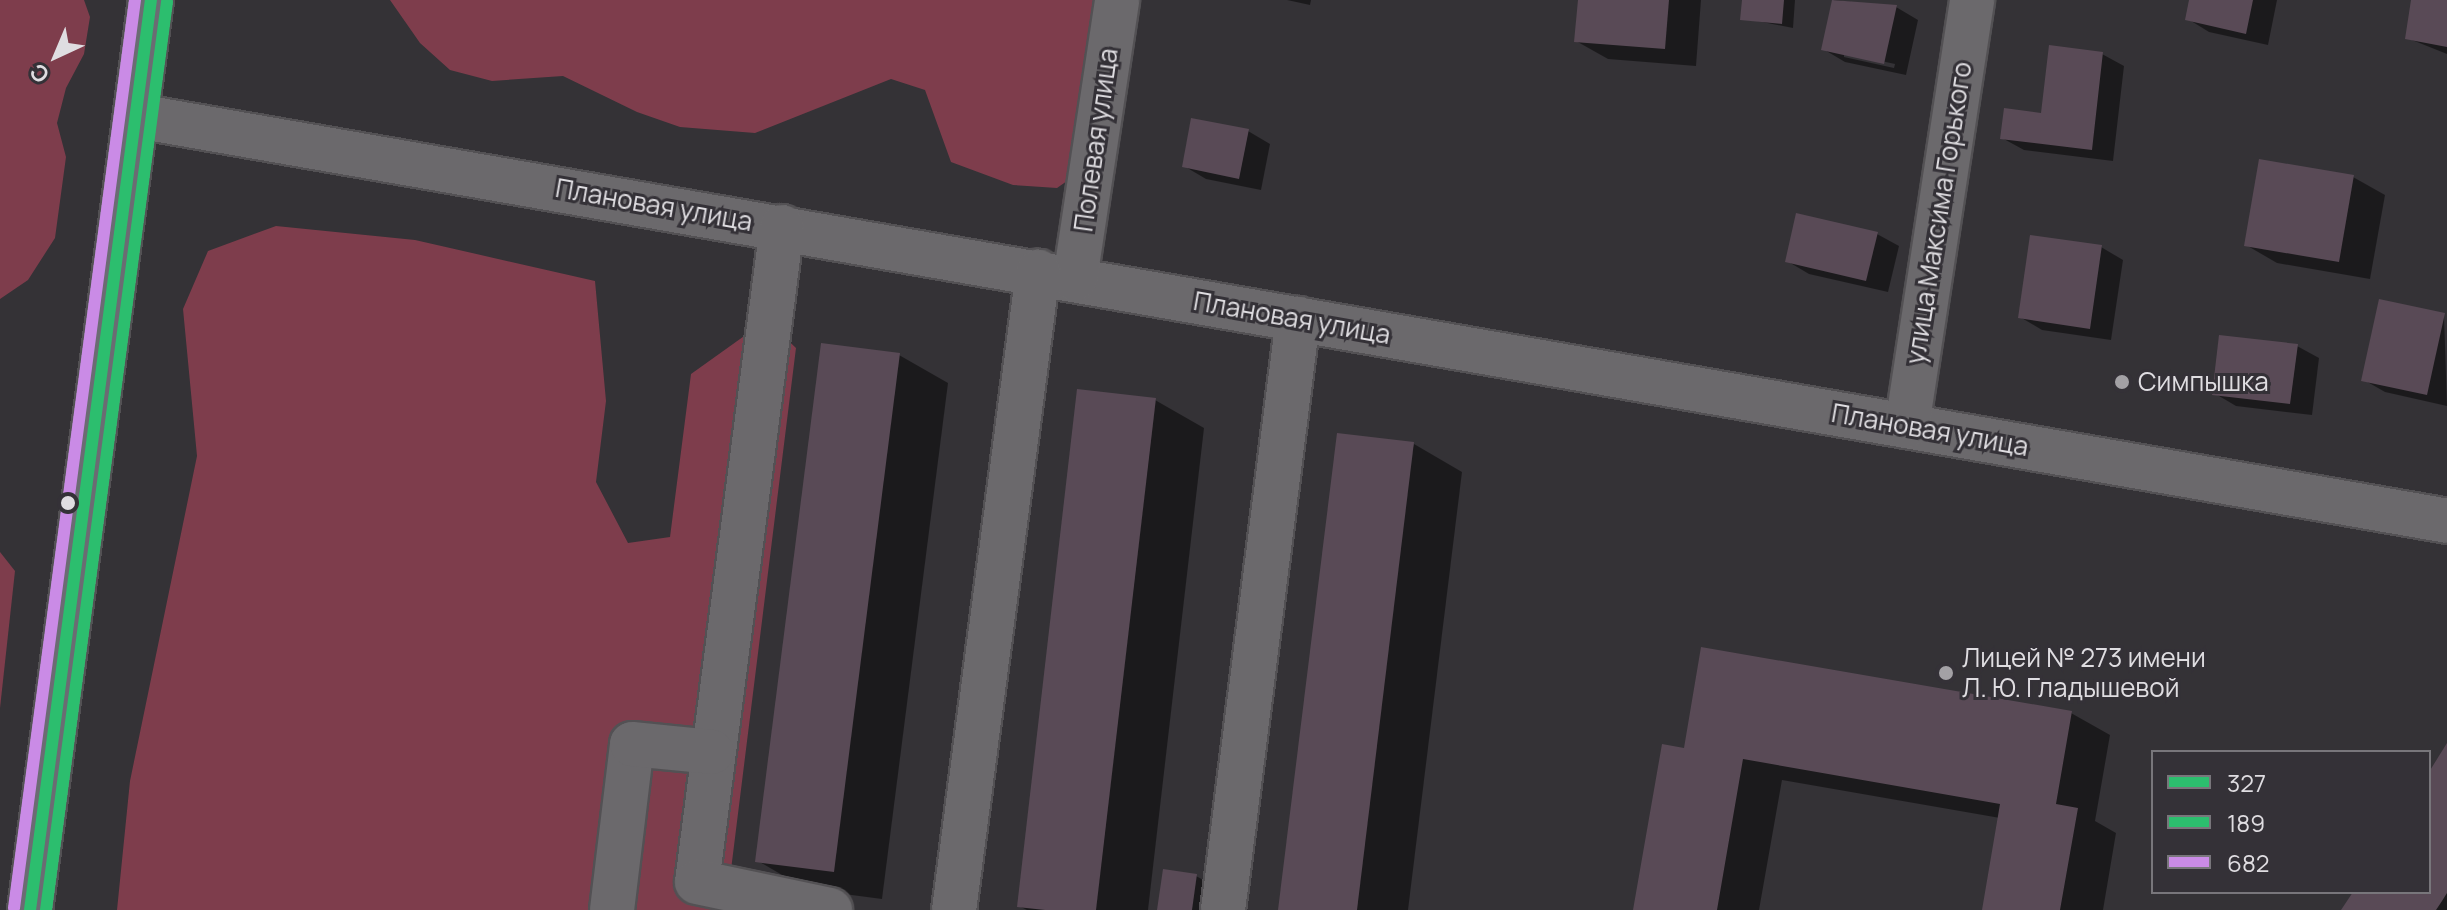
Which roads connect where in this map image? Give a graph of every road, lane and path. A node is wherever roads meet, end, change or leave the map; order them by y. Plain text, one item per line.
1 (151, 0) edge
2 (1117, 0) edge
3 (1972, 0) edge
4 (137, 116) junction
5 (782, 227) junction
6 (1056, 276) junction
7 (1298, 319) junction
8 (1907, 426) junction
9 (2447, 521) edge
10 (712, 752) junction
11 (30, 910) edge
12 (612, 910) edge
13 (830, 910) edge
14 (954, 910) edge
15 (1223, 910) edge

1 - 4 main road
2 - 6 street, Полевая улица
3 - 8 street, улица Максима Горького
4 - 5 street, Плановая улица
4 - 11 main road
5 - 6 street, Плановая улица
5 - 10 street
6 - 7 street, Плановая улица
6 - 14 street, Полевая улица
7 - 8 street, Плановая улица
7 - 15 street
8 - 9 street, Плановая улица
10 - 12 street
10 - 13 street

